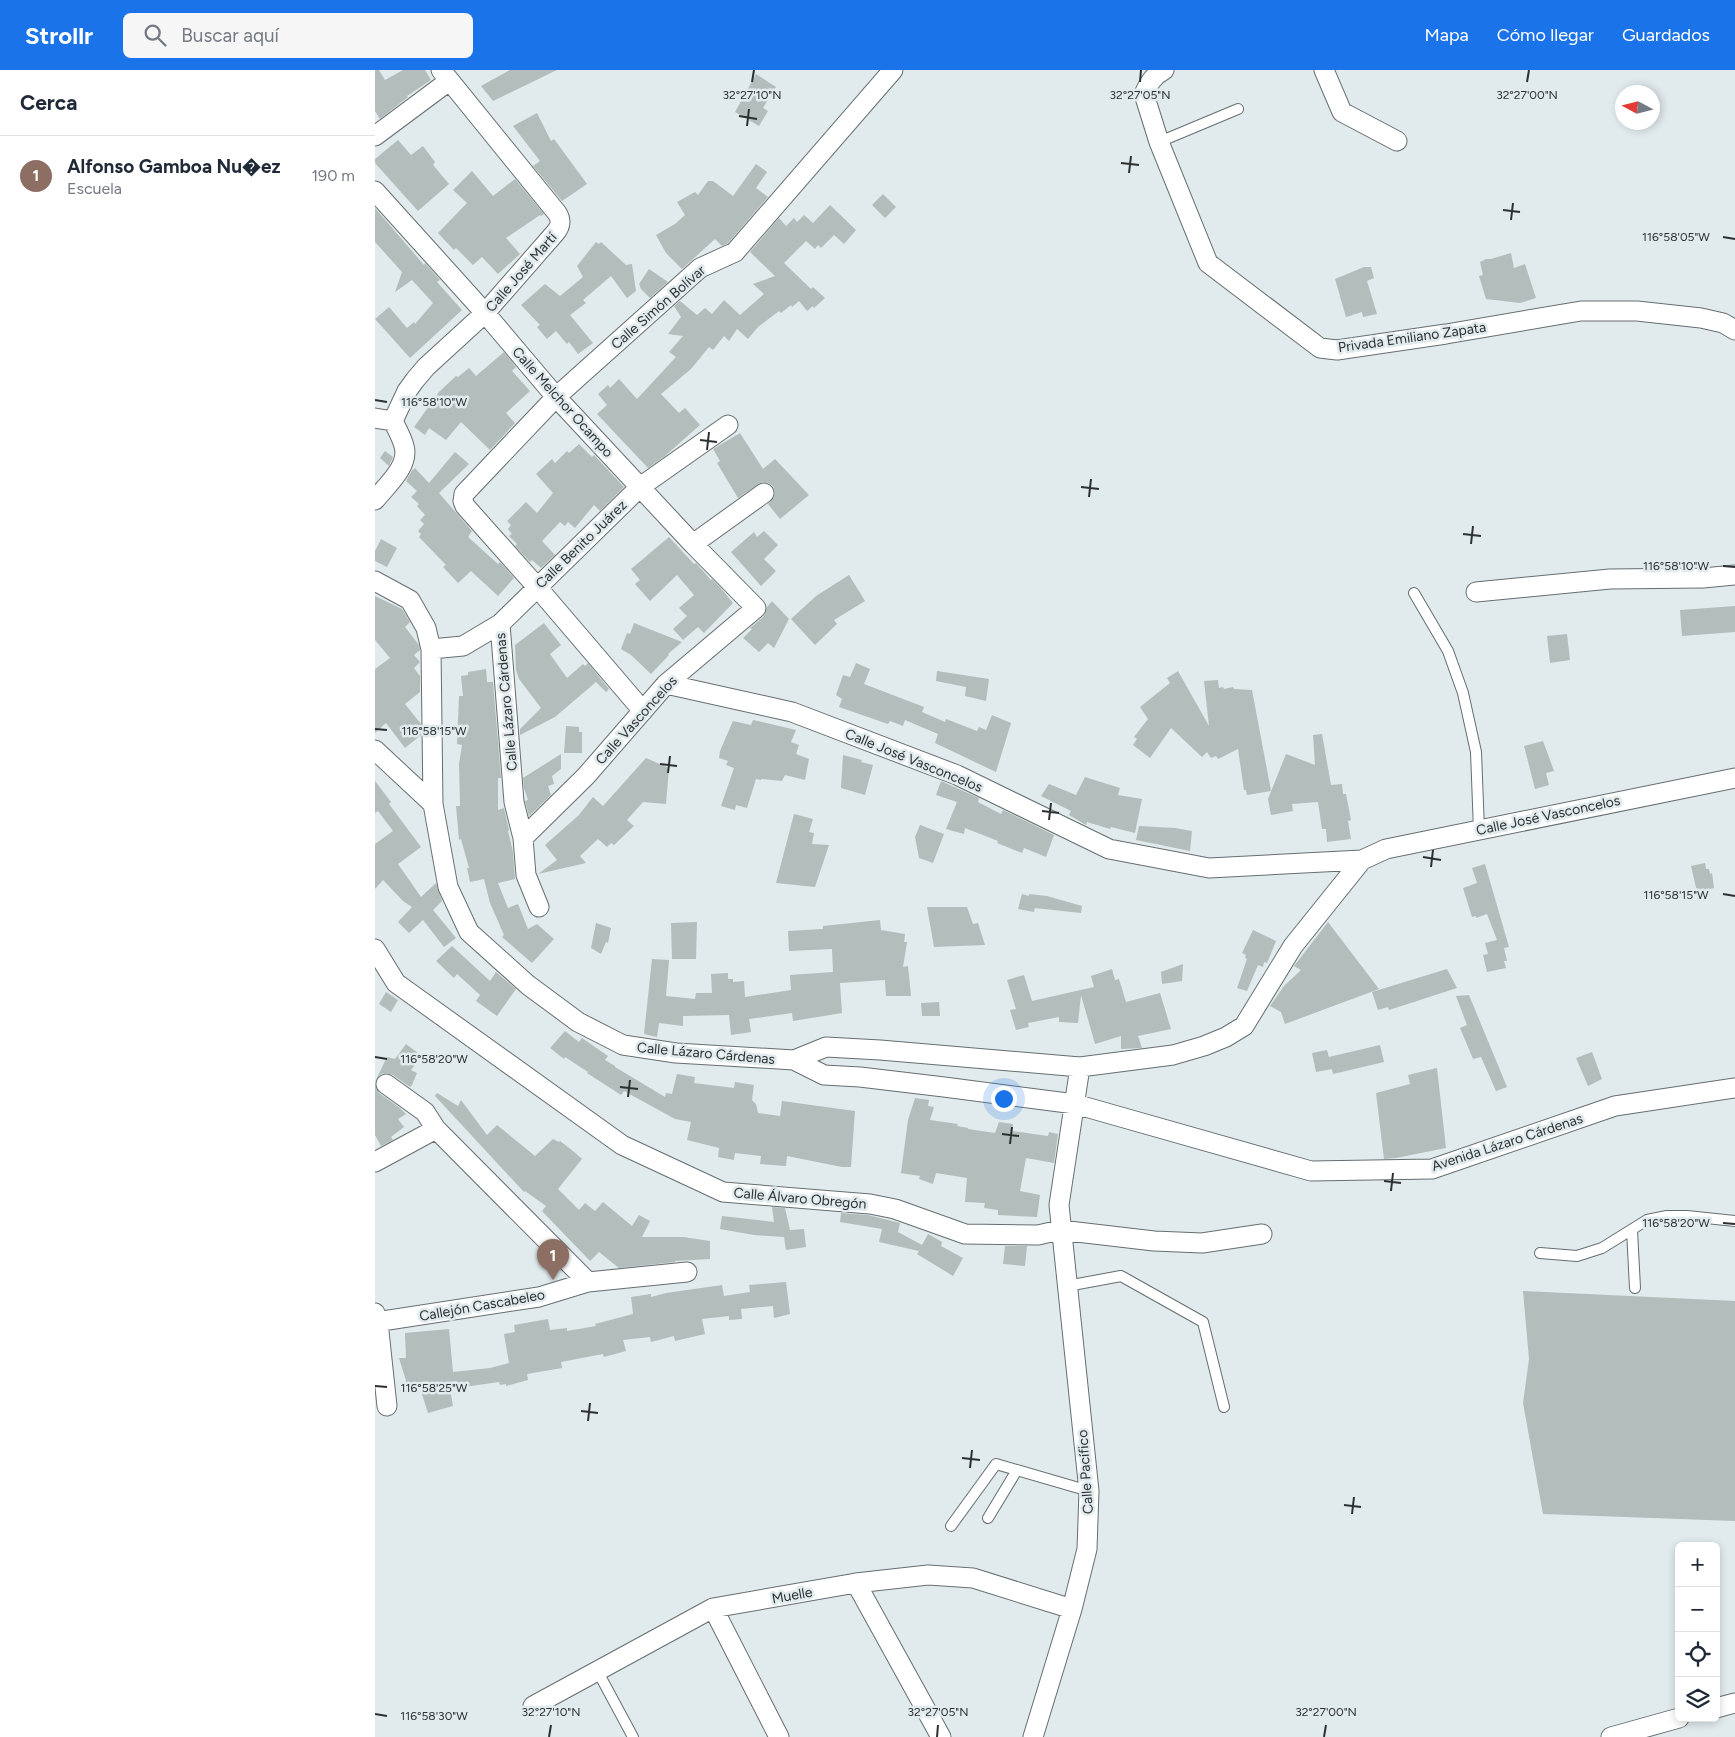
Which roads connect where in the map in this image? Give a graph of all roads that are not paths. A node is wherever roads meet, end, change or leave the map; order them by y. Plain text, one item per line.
1 (893, 70) edge
2 (1164, 70) edge
3 (1324, 70) edge
4 (445, 75) edge
5 (1238, 109) dead end
6 (375, 136) edge
7 (1397, 141) dead end
8 (1159, 142) junction
9 (375, 191) edge
10 (485, 313) junction
11 (1735, 330) edge
12 (556, 397) junction
13 (384, 419) edge
14 (728, 425) dead end
15 (640, 487) junction
16 (764, 493) dead end
17 (375, 500) edge
18 (693, 544) junction
19 (1735, 575) edge
20 (375, 581) edge
21 (537, 587) junction
22 (1476, 592) dead end
23 (1414, 593) dead end
24 (756, 608) joint
25 (500, 624) junction
26 (431, 649) junction
27 (666, 684) junction
28 (643, 711) junction
29 (375, 750) edge
30 (1735, 778) edge
31 (433, 804) junction
32 (1479, 830) junction
33 (523, 838) junction
34 (1363, 860) junction
35 (539, 907) dead end
36 (375, 950) edge
37 (794, 1060) junction
38 (1080, 1067) junction
39 (385, 1084) dead end
40 (1735, 1088) edge
41 (1075, 1104) junction
42 (436, 1129) junction
43 (375, 1162) edge
44 (1735, 1221) edge
45 (1060, 1230) junction
46 (1632, 1230) junction
47 (1262, 1234) dead end
48 (1541, 1253) dead end
49 (687, 1272) dead end
50 (588, 1282) junction
51 (1067, 1286) junction
52 (1635, 1288) dead end
53 (376, 1319) edge
54 (387, 1406) dead end
55 (1224, 1407) dead end
56 (1017, 1470) junction
57 (1089, 1491) junction
58 (988, 1518) dead end
59 (951, 1526) dead end
60 (856, 1583) junction
61 (713, 1608) junction
62 (1072, 1609) junction
63 (598, 1672) junction
64 (1735, 1703) edge
65 (533, 1706) dead end
66 (1720, 1707) edge
67 (1675, 1719) edge
68 (633, 1737) edge
69 (779, 1737) edge
70 (941, 1737) edge
71 (1033, 1737) edge
72 (1611, 1737) edge

1 - 12 street, Calle Simón Bolívar
2 - 8 street, Privada Emiliano Zapata
3 - 7 street
4 - 6 street
4 - 10 street, Calle José Martí
5 - 8 lane
8 - 11 street, Privada Emiliano Zapata
9 - 10 street, Calle Melchor Ocampo
10 - 12 street, Calle Melchor Ocampo
10 - 13 street, Calle José Martí
12 - 15 street, Calle Melchor Ocampo
12 - 21 street, Calle Simón Bolívar
13 - 17 street
14 - 15 street, Calle Benito Juárez
15 - 18 street, Calle Melchor Ocampo
15 - 21 street, Calle Benito Juárez
16 - 18 street
18 - 24 street, Calle Melchor Ocampo
19 - 22 street
20 - 26 street, Calle Lázaro Cárdenas
21 - 25 street, Calle Benito Juárez
21 - 28 street
23 - 32 lane
24 - 27 street, Calle Vasconcelos
25 - 26 street, Calle Benito Juárez
25 - 33 street, Calle Lázaro Cárdenas
26 - 31 street, Calle Lázaro Cárdenas
27 - 28 street, Calle Vasconcelos
27 - 34 street, Calle José Vasconcelos
28 - 33 street, Calle Vasconcelos
29 - 31 street
30 - 32 street, Calle José Vasconcelos
31 - 37 street, Calle Lázaro Cárdenas
32 - 34 street, Calle José Vasconcelos
33 - 35 street, Calle Lázaro Cárdenas
34 - 38 street, Calle José Vasconcelos
36 - 45 street, Calle Álvaro Obregón
37 - 38 street, Calle Lázaro Cárdenas
37 - 41 street, Calle Lázaro Cárdenas
38 - 41 street
39 - 42 street
40 - 41 street, Avenida Lázaro Cárdenas
41 - 45 street, Calle Pacífico
42 - 43 street
42 - 50 street
44 - 46 lane
45 - 47 street, Calle Álvaro Obregón
45 - 51 street, Calle Pacífico
46 - 48 lane
46 - 52 lane
49 - 50 street, Callejón Cascabeleo
50 - 53 street, Callejón Cascabeleo
51 - 55 lane
51 - 57 street, Calle Pacífico
53 - 54 street
56 - 57 lane
56 - 58 lane
56 - 59 lane
57 - 62 street, Calle Pacífico
60 - 61 street, Muelle
60 - 62 street, Muelle
60 - 70 street
61 - 63 street, Muelle
61 - 69 street
62 - 71 street, Calle Pacífico
63 - 65 street, Muelle
63 - 68 lane
64 - 66 street
67 - 72 street

